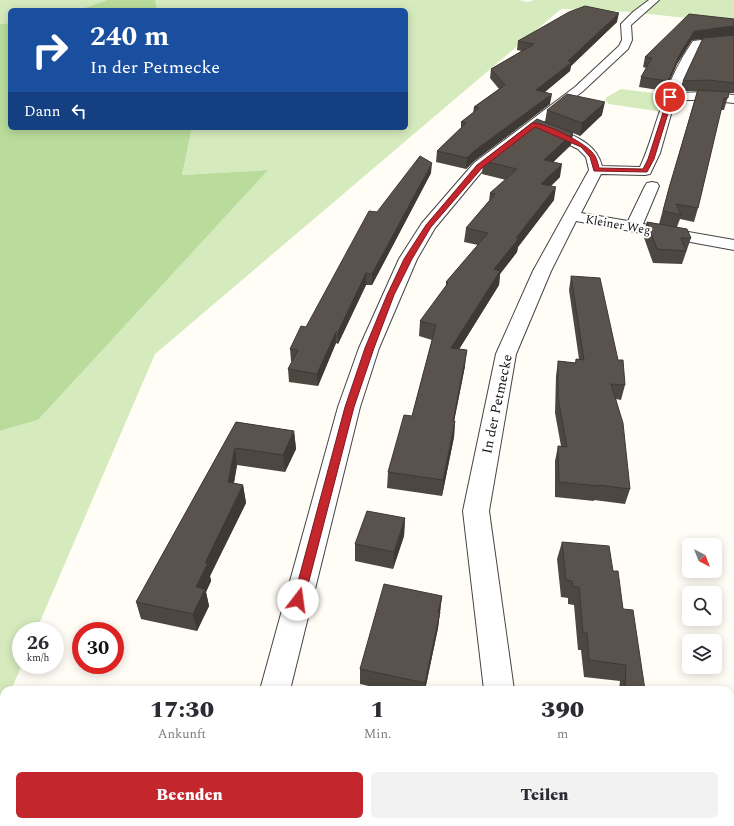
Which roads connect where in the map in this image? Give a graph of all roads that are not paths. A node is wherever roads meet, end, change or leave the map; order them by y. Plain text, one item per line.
1 (651, 3) edge
2 (734, 39) edge
3 (670, 97) junction
4 (734, 99) edge
5 (534, 124) junction
6 (596, 170) junction
7 (652, 186) dead end
8 (573, 216) junction
9 (633, 228) junction
10 (734, 245) edge
11 (276, 686) edge
12 (498, 686) edge

1 - 5 street
2 - 3 street
3 - 4 street
3 - 6 street
5 - 6 street
5 - 11 street
6 - 8 street, In der Petmecke
7 - 9 street
8 - 9 street, Kleiner Weg
8 - 12 street, In der Petmecke
9 - 10 street, Kleiner Weg

